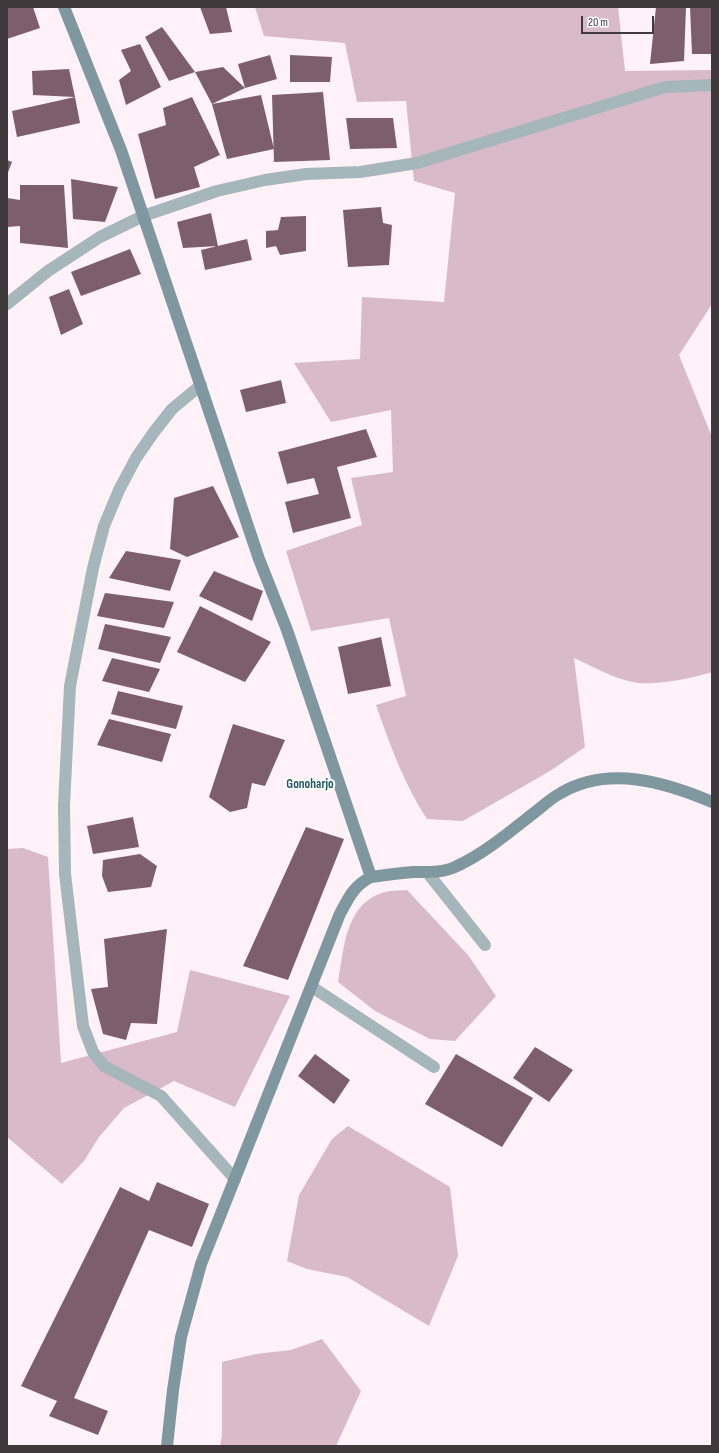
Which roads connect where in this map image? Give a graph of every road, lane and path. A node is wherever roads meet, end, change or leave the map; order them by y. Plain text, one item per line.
1 (64, 7) edge
2 (712, 85) edge
3 (143, 216) junction
4 (7, 304) edge
5 (201, 384) junction
6 (712, 802) edge
7 (427, 872) junction
8 (371, 877) junction
9 (485, 945) dead end
10 (312, 987) junction
11 (434, 1067) dead end
12 (235, 1179) junction
13 (167, 1446) edge

1 - 3 street
2 - 3 street
3 - 4 street
3 - 5 street
5 - 8 street
5 - 12 street
6 - 7 street
7 - 8 street
7 - 9 street
8 - 10 street
10 - 11 street
10 - 12 street
12 - 13 street

